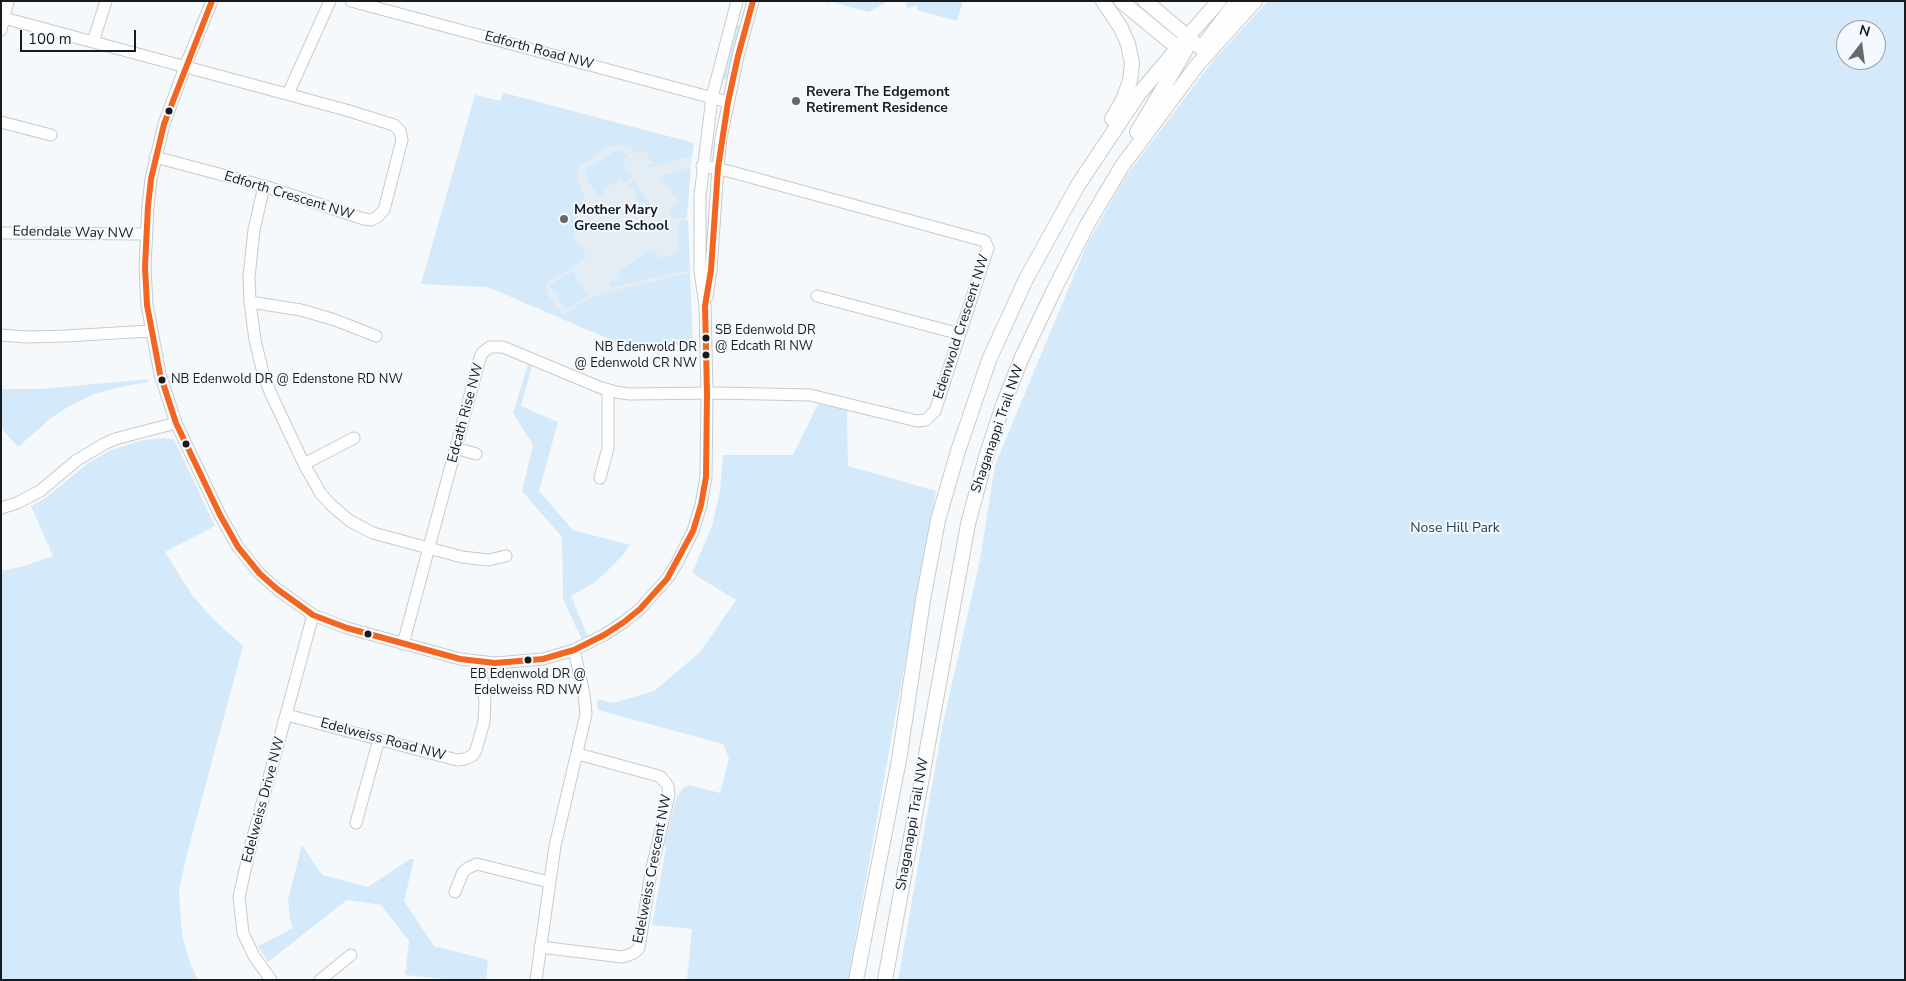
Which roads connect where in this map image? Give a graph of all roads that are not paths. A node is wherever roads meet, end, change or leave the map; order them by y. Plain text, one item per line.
1 (8, 1) edge
2 (106, 1) edge
3 (212, 1) edge
4 (330, 1) edge
5 (351, 1) edge
6 (1103, 1) edge
7 (1121, 1) edge
8 (1145, 1) edge
9 (1219, 1) edge
10 (1237, 1) edge
11 (1255, 1) edge
12 (735, 2) edge
13 (752, 4) edge
14 (4, 18) junction
15 (1, 30) edge
16 (1188, 36) junction
17 (93, 42) junction
18 (1181, 50) junction
19 (1204, 50) junction
20 (1198, 64) junction
21 (185, 67) junction
22 (288, 94) junction
23 (712, 97) junction
24 (728, 102) junction
25 (1, 122) edge
26 (51, 135) dead end
27 (156, 157) junction
28 (702, 166) junction
29 (1122, 166) junction
30 (718, 168) junction
31 (1078, 185) junction
32 (264, 186) junction
33 (1, 232) edge
34 (146, 234) junction
35 (817, 296) dead end
36 (250, 302) junction
37 (705, 306) junction
38 (151, 332) junction
39 (960, 334) junction
40 (1, 335) edge
41 (376, 336) dead end
42 (608, 390) junction
43 (707, 392) junction
44 (176, 423) junction
45 (354, 438) dead end
46 (456, 448) junction
47 (476, 454) dead end
48 (304, 464) junction
49 (600, 478) dead end
50 (1, 508) edge
51 (429, 548) junction
52 (506, 556) dead end
53 (313, 615) junction
54 (403, 644) junction
55 (574, 650) junction
56 (480, 662) junction
57 (287, 715) junction
58 (378, 739) junction
59 (578, 754) junction
60 (356, 823) dead end
61 (548, 882) junction
62 (455, 892) dead end
63 (540, 947) junction
64 (351, 955) dead end
65 (270, 980) edge
66 (320, 980) edge
67 (536, 980) edge
68 (856, 980) edge
69 (885, 980) edge

1 - 14 street
2 - 17 street
3 - 21 street
4 - 22 street
5 - 23 street, Edforth Road NW
6 - 31 main road
7 - 18 main road
8 - 16 main road
9 - 16 main road, Shaganappi Trail NW
10 - 19 main road
11 - 19 main road, Shaganappi Trail NW
12 - 13 street
12 - 23 street
13 - 24 street
14 - 15 street
14 - 17 street
16 - 18 main road, Shaganappi Trail NW
16 - 19 main road
17 - 21 street
18 - 20 main road
18 - 29 main road
18 - 31 main road, Shaganappi Trail NW
19 - 20 main road, Shaganappi Trail NW
20 - 29 main road, Shaganappi Trail NW
21 - 22 street, Edforth Crescent NW
21 - 27 street
22 - 32 street, Edforth Crescent NW
23 - 24 street, Edforth Road NW
23 - 28 street
24 - 30 street
25 - 26 street
27 - 32 street, Edforth Crescent NW
27 - 34 street
28 - 30 street, Edenwold Crescent NW
28 - 37 street
29 - 69 main road, Shaganappi Trail NW
30 - 37 street
30 - 39 street, Edenwold Crescent NW
31 - 68 main road, Shaganappi Trail NW
32 - 36 street
33 - 34 street, Edendale Way NW
34 - 38 street
35 - 39 street
36 - 41 street
36 - 48 street
37 - 43 street
38 - 40 street
38 - 44 street
39 - 43 street, Edenwold Crescent NW
42 - 43 street, Edcath Rise NW
42 - 46 street, Edcath Rise NW
42 - 49 street
43 - 55 street
44 - 50 street
44 - 53 street
45 - 48 street
46 - 47 street
46 - 51 street, Edcath Rise NW
48 - 51 street
51 - 52 street
51 - 54 street, Edcath Rise NW
53 - 54 street
53 - 57 street, Edelweiss Drive NW
54 - 56 street
55 - 56 street
55 - 59 street
56 - 58 street, Edelweiss Road NW
57 - 58 street, Edelweiss Road NW
57 - 65 street, Edelweiss Drive NW
58 - 60 street
59 - 61 street
59 - 63 street, Edelweiss Crescent NW
61 - 62 street
61 - 63 street
63 - 67 street
64 - 66 street

